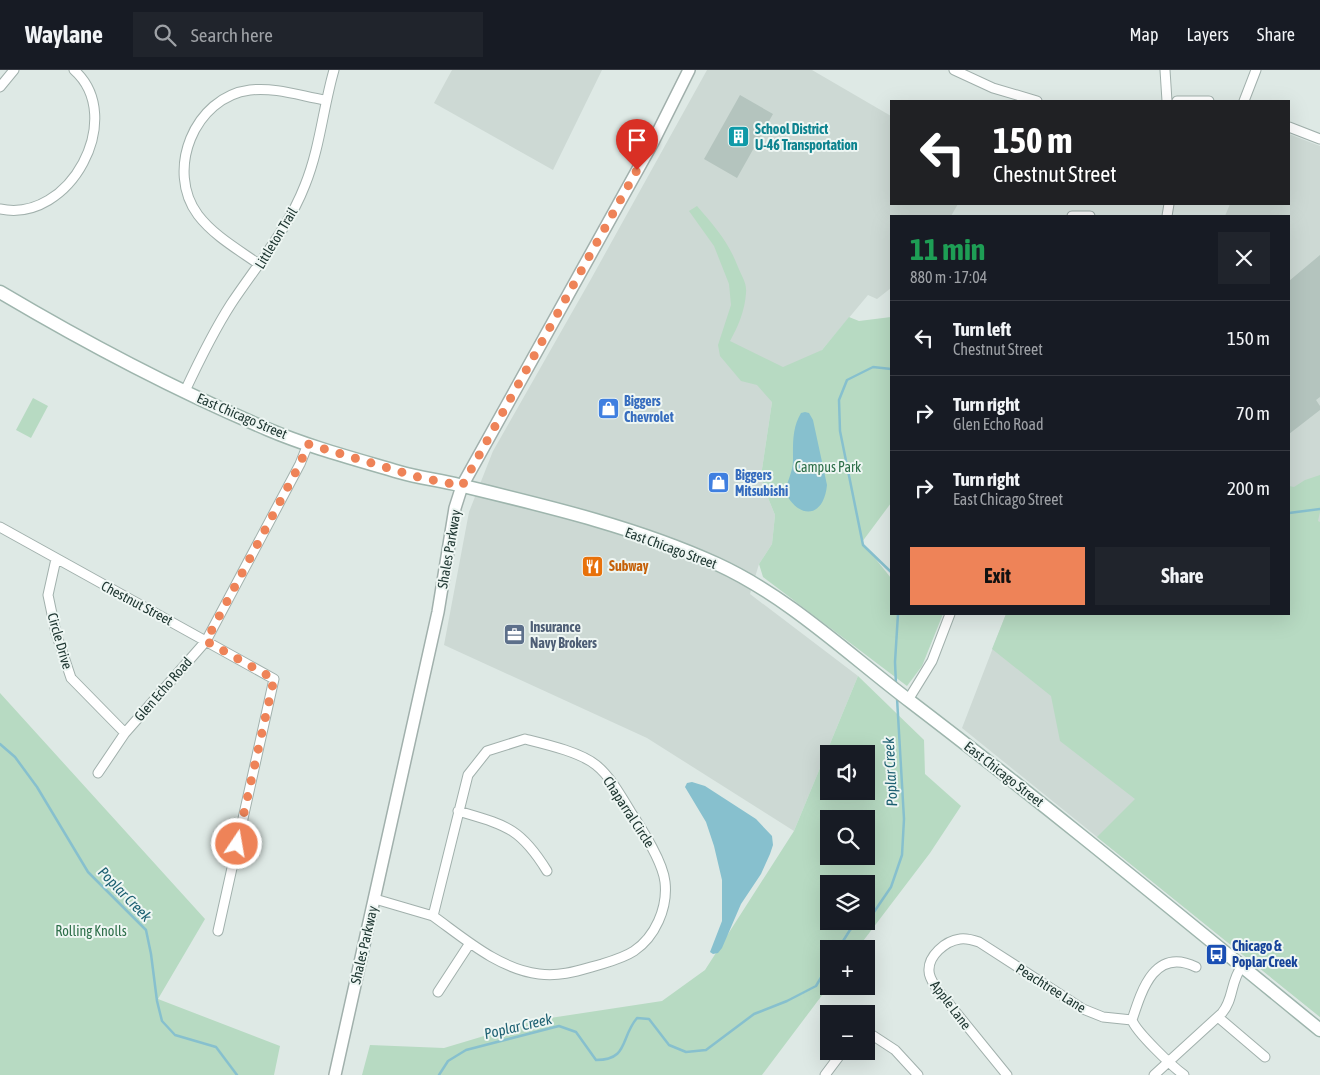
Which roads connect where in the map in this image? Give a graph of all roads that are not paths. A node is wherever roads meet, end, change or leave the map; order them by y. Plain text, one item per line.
1 (14, 70) edge
2 (74, 70) edge
3 (334, 70) edge
4 (689, 70) edge
5 (954, 70) edge
6 (1165, 70) edge
7 (1256, 70) edge
8 (0, 87) edge
9 (325, 100) junction
10 (1034, 100) edge
11 (1167, 100) edge
12 (1244, 100) edge
13 (1290, 127) edge
14 (1320, 139) edge
15 (0, 209) edge
16 (260, 265) junction
17 (0, 292) edge
18 (185, 391) junction
19 (308, 444) junction
20 (462, 486) junction
21 (0, 527) edge
22 (56, 559) junction
23 (950, 615) edge
24 (206, 641) junction
25 (908, 700) junction
26 (125, 733) junction
27 (98, 774) dead end
28 (458, 811) junction
29 (548, 871) dead end
30 (375, 899) junction
31 (433, 916) junction
32 (218, 931) dead end
33 (960, 938) joint
34 (470, 943) junction
35 (1242, 966) junction
36 (1196, 967) dead end
37 (438, 992) dead end
38 (1218, 1017) junction
39 (1132, 1020) junction
40 (1320, 1030) edge
41 (875, 1038) edge
42 (1265, 1058) dead end
43 (836, 1060) edge
44 (1168, 1062) junction
45 (335, 1075) edge
46 (825, 1075) edge
47 (918, 1075) edge
48 (1007, 1075) edge
49 (1154, 1075) edge
50 (1184, 1075) edge

1 - 8 street
2 - 15 street
3 - 9 street, Littleton Trail
4 - 20 street, Shales Parkway
5 - 10 street
6 - 11 street
7 - 12 street
9 - 16 street, Littleton Trail
9 - 16 street
13 - 14 street
16 - 18 street, Littleton Trail
17 - 18 main road, East Chicago Street
18 - 19 main road, East Chicago Street
19 - 20 main road, East Chicago Street
19 - 24 street, Glen Echo Road
20 - 25 main road, East Chicago Street
20 - 30 street, Shales Parkway
21 - 22 street, Chestnut Street
22 - 24 street, Chestnut Street
22 - 26 street, Circle Drive
23 - 25 street
24 - 26 street, Glen Echo Road
24 - 32 street, Chestnut Street
25 - 35 main road, East Chicago Street
26 - 27 street, Glen Echo Road
28 - 29 street
28 - 31 street, Chaparral Circle
28 - 34 street, Chaparral Circle
30 - 31 street, Chaparral Circle
30 - 45 street, Shales Parkway
31 - 34 street, Chaparral Circle
33 - 39 street, Peachtree Lane
33 - 48 street, Apple Lane
34 - 37 street
35 - 38 street
35 - 40 main road, East Chicago Street
36 - 39 street
38 - 42 street
38 - 44 street
39 - 44 street
41 - 47 street
43 - 46 street
44 - 49 street
44 - 50 street

